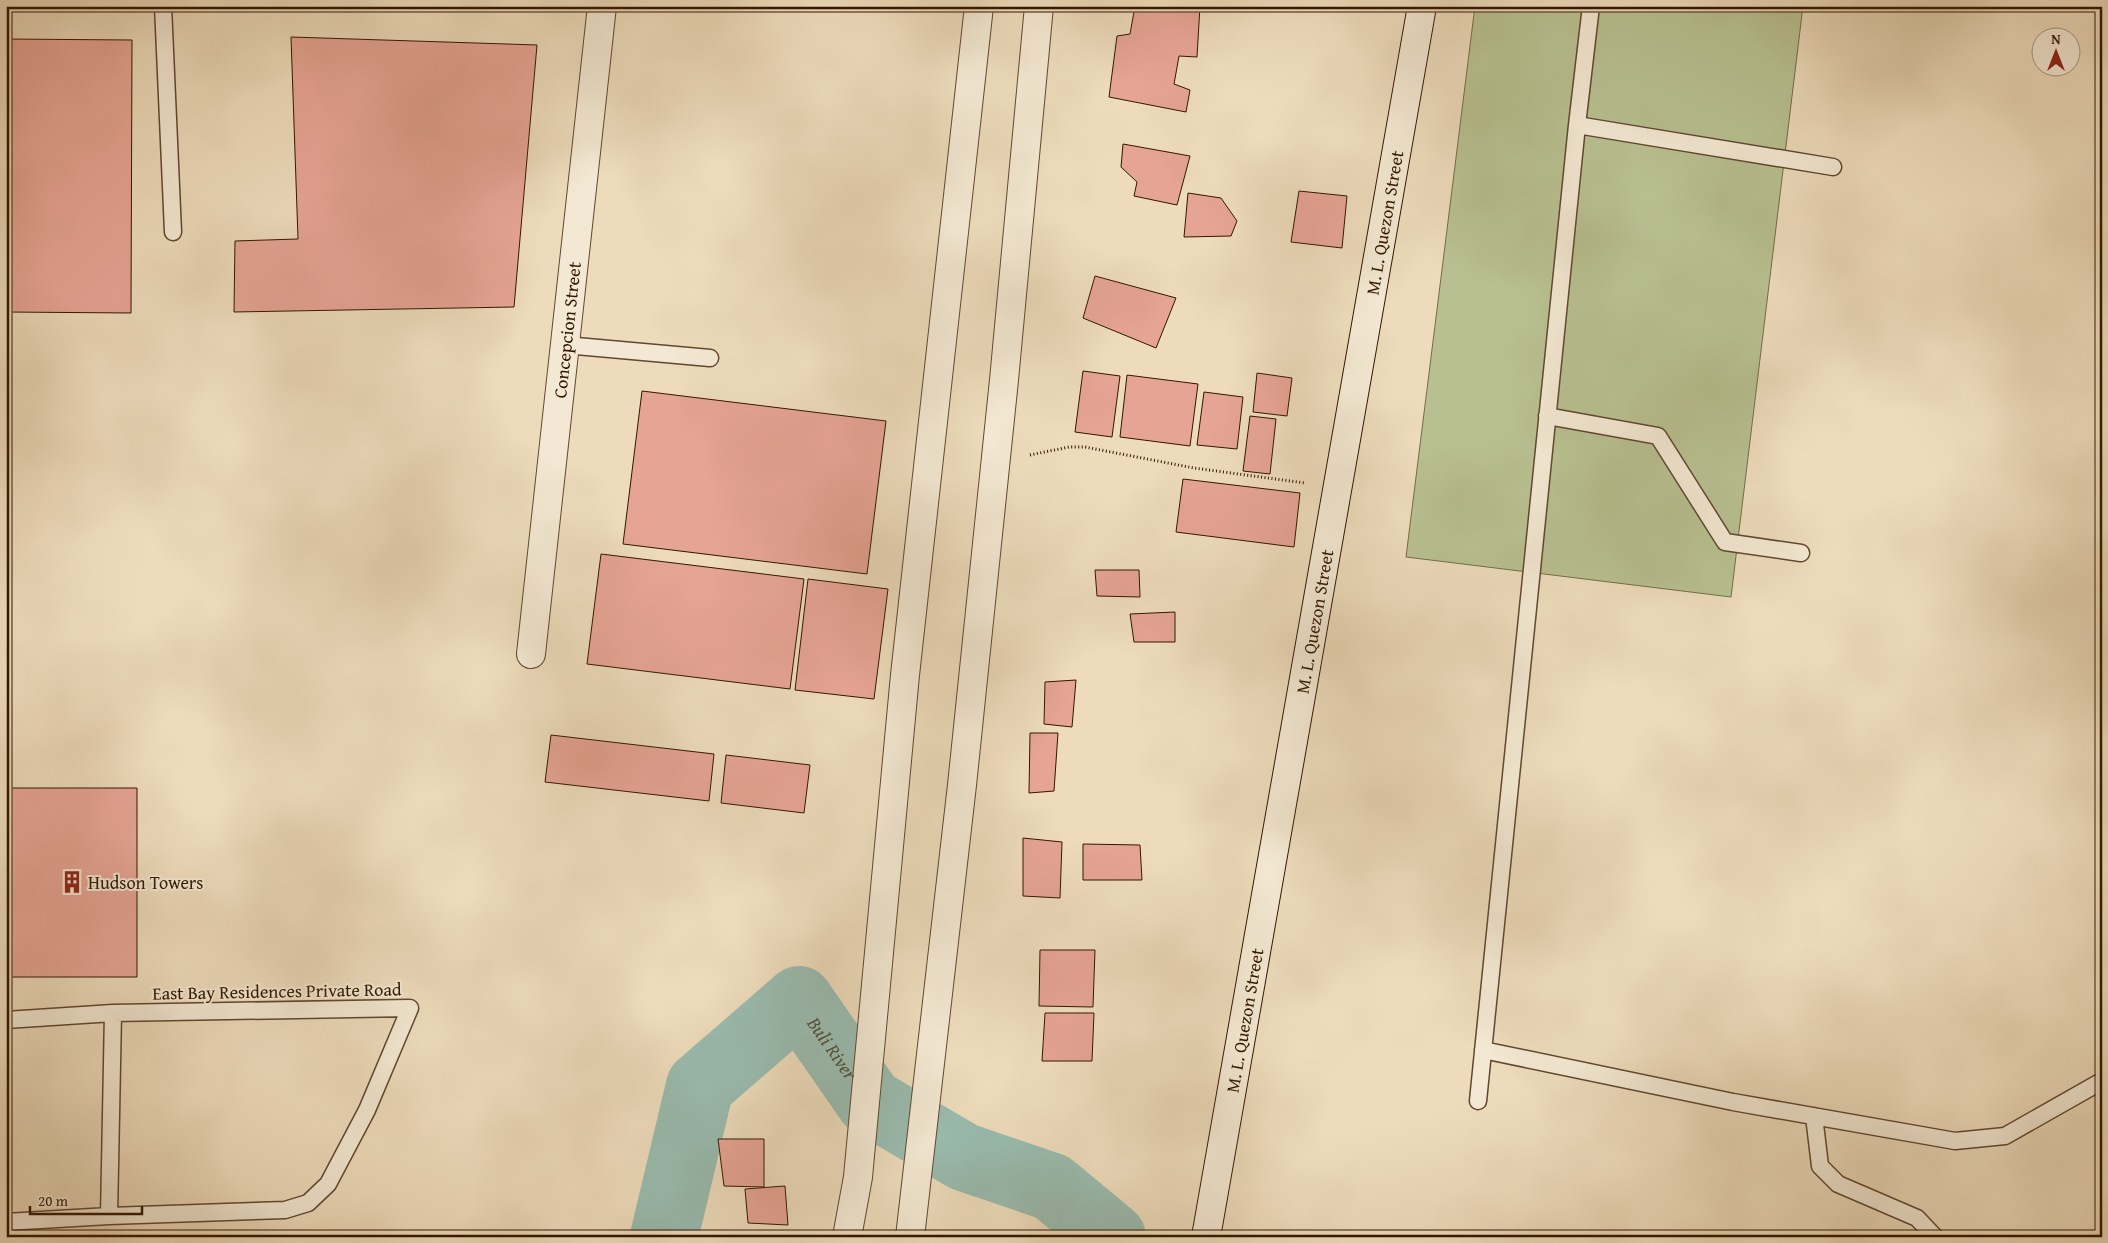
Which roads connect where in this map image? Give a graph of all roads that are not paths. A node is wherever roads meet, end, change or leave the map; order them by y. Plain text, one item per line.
1 (164, 6) edge
2 (602, 6) edge
3 (979, 6) edge
4 (1039, 6) edge
5 (1422, 6) edge
6 (1591, 6) edge
7 (1576, 126) junction
8 (1833, 167) dead end
9 (173, 232) dead end
10 (565, 345) junction
11 (710, 358) dead end
12 (1547, 416) junction
13 (1801, 553) dead end
14 (531, 654) dead end
15 (114, 1013) junction
16 (6, 1020) edge
17 (1483, 1050) junction
18 (2102, 1081) edge
19 (1478, 1101) dead end
20 (1814, 1116) junction
21 (109, 1216) junction
22 (6, 1222) edge
23 (847, 1237) edge
24 (910, 1237) edge
25 (1206, 1237) edge
26 (1936, 1237) edge

1 - 9 lane
2 - 10 street, Concepcion Street
3 - 23 street
4 - 24 street
5 - 25 street, M. L. Quezon Street
6 - 7 lane
7 - 8 lane
7 - 12 lane
10 - 11 lane
10 - 14 street, Concepcion Street
12 - 13 lane
12 - 17 lane
15 - 16 lane, East Bay Residences Private Road
15 - 21 lane
15 - 21 lane, East Bay Residences Private Road
17 - 19 lane
17 - 20 lane
18 - 20 lane
20 - 26 lane
21 - 22 lane, East Bay Residences Private Road

